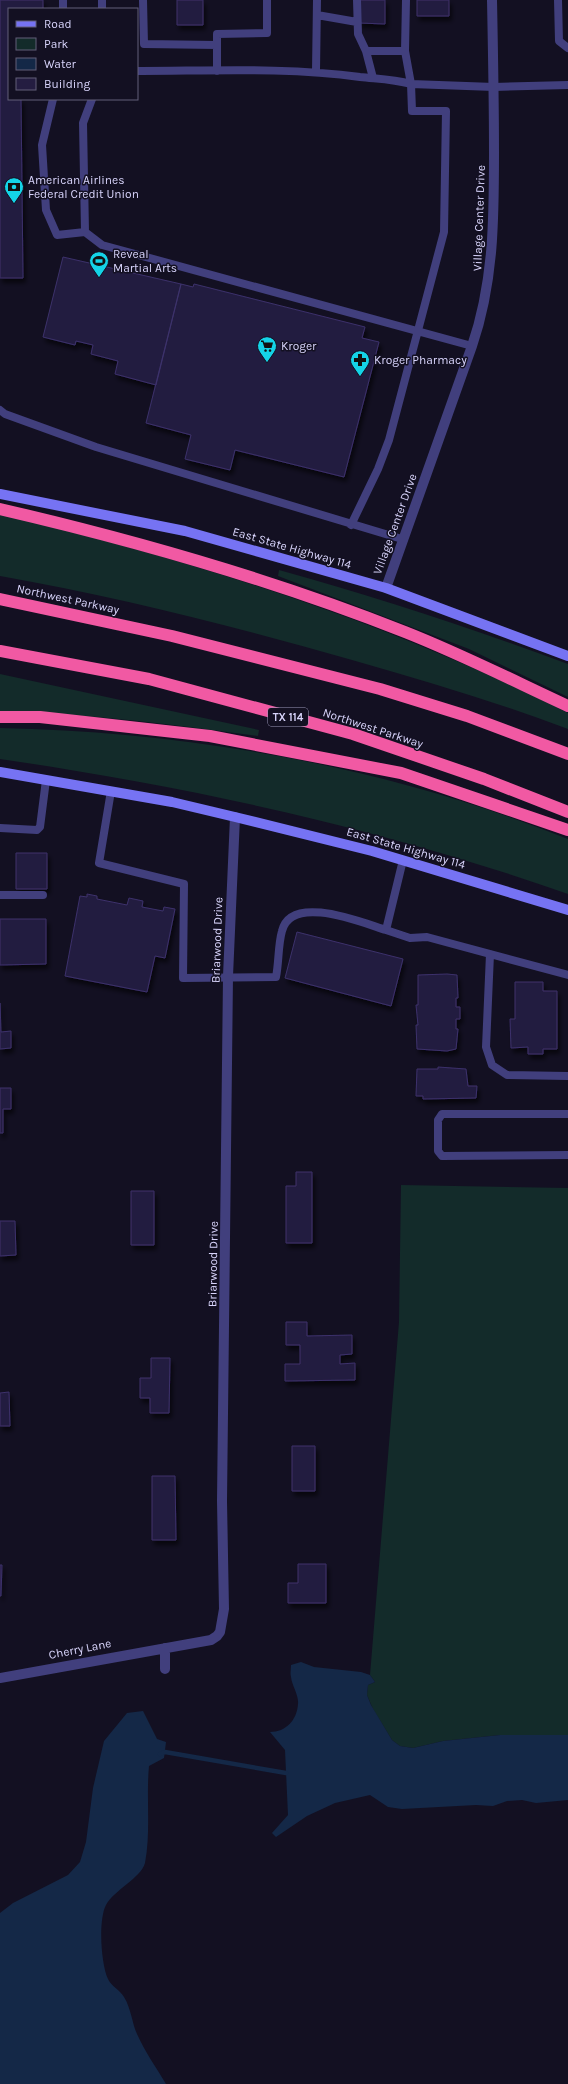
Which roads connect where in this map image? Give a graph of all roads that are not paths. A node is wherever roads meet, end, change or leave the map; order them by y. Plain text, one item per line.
1 (143, 0) edge
2 (267, 0) edge
3 (317, 0) edge
4 (357, 0) edge
5 (406, 0) edge
6 (492, 0) edge
7 (558, 0) edge
8 (317, 15) junction
9 (357, 22) junction
10 (217, 45) junction
11 (568, 48) edge
12 (366, 51) junction
13 (405, 51) junction
14 (138, 71) edge
15 (217, 71) junction
16 (316, 71) junction
17 (373, 78) junction
18 (411, 84) junction
19 (568, 85) edge
20 (494, 87) junction
21 (53, 100) edge
22 (92, 100) edge
23 (85, 232) junction
24 (418, 331) junction
25 (472, 346) junction
26 (0, 410) edge
27 (0, 494) edge
28 (0, 509) edge
29 (351, 525) junction
30 (402, 539) junction
31 (386, 588) junction
32 (0, 599) edge
33 (0, 651) edge
34 (568, 656) edge
35 (568, 706) edge
36 (0, 717) edge
37 (568, 754) edge
38 (0, 772) edge
39 (46, 780) junction
40 (111, 791) junction
41 (568, 812) edge
42 (234, 817) junction
43 (0, 828) edge
44 (568, 830) edge
45 (403, 860) junction
46 (0, 895) edge
47 (43, 895) dead end
48 (568, 910) edge
49 (386, 930) junction
50 (490, 954) junction
51 (568, 975) edge
52 (228, 976) junction
53 (568, 1076) edge
54 (568, 1114) edge
55 (568, 1155) edge
56 (165, 1648) junction
57 (165, 1669) dead end
58 (0, 1678) edge

1 - 10 lane
2 - 10 lane
3 - 8 lane
4 - 9 lane
5 - 13 lane
6 - 20 street, Village Center Drive
7 - 11 lane
8 - 9 lane
8 - 16 lane
9 - 12 lane
10 - 15 lane
12 - 13 lane
12 - 17 lane
13 - 18 lane
14 - 15 lane
15 - 16 lane
16 - 17 lane
17 - 18 lane
18 - 20 lane
18 - 24 lane
19 - 20 lane
20 - 25 street, Village Center Drive
21 - 23 lane
22 - 23 lane
23 - 24 lane
24 - 25 lane
24 - 29 lane
25 - 30 street, Village Center Drive
26 - 29 lane
27 - 31 main road, East State Highway 114
28 - 35 highway
29 - 30 lane
30 - 31 street, Village Center Drive
31 - 34 main road, East State Highway 114
32 - 37 highway, Northwest Parkway
33 - 41 highway, Northwest Parkway / TX 114
36 - 44 highway
38 - 39 main road, East State Highway 114
39 - 40 main road, East State Highway 114
39 - 43 lane
40 - 42 main road, East State Highway 114
40 - 52 lane
42 - 45 main road, East State Highway 114
42 - 52 street, Briarwood Drive
45 - 48 main road, East State Highway 114
45 - 49 lane
46 - 47 lane
49 - 50 lane
49 - 52 lane
50 - 51 lane
50 - 53 lane
52 - 56 street, Briarwood Drive
54 - 55 lane
56 - 57 street
56 - 58 street, Cherry Lane

